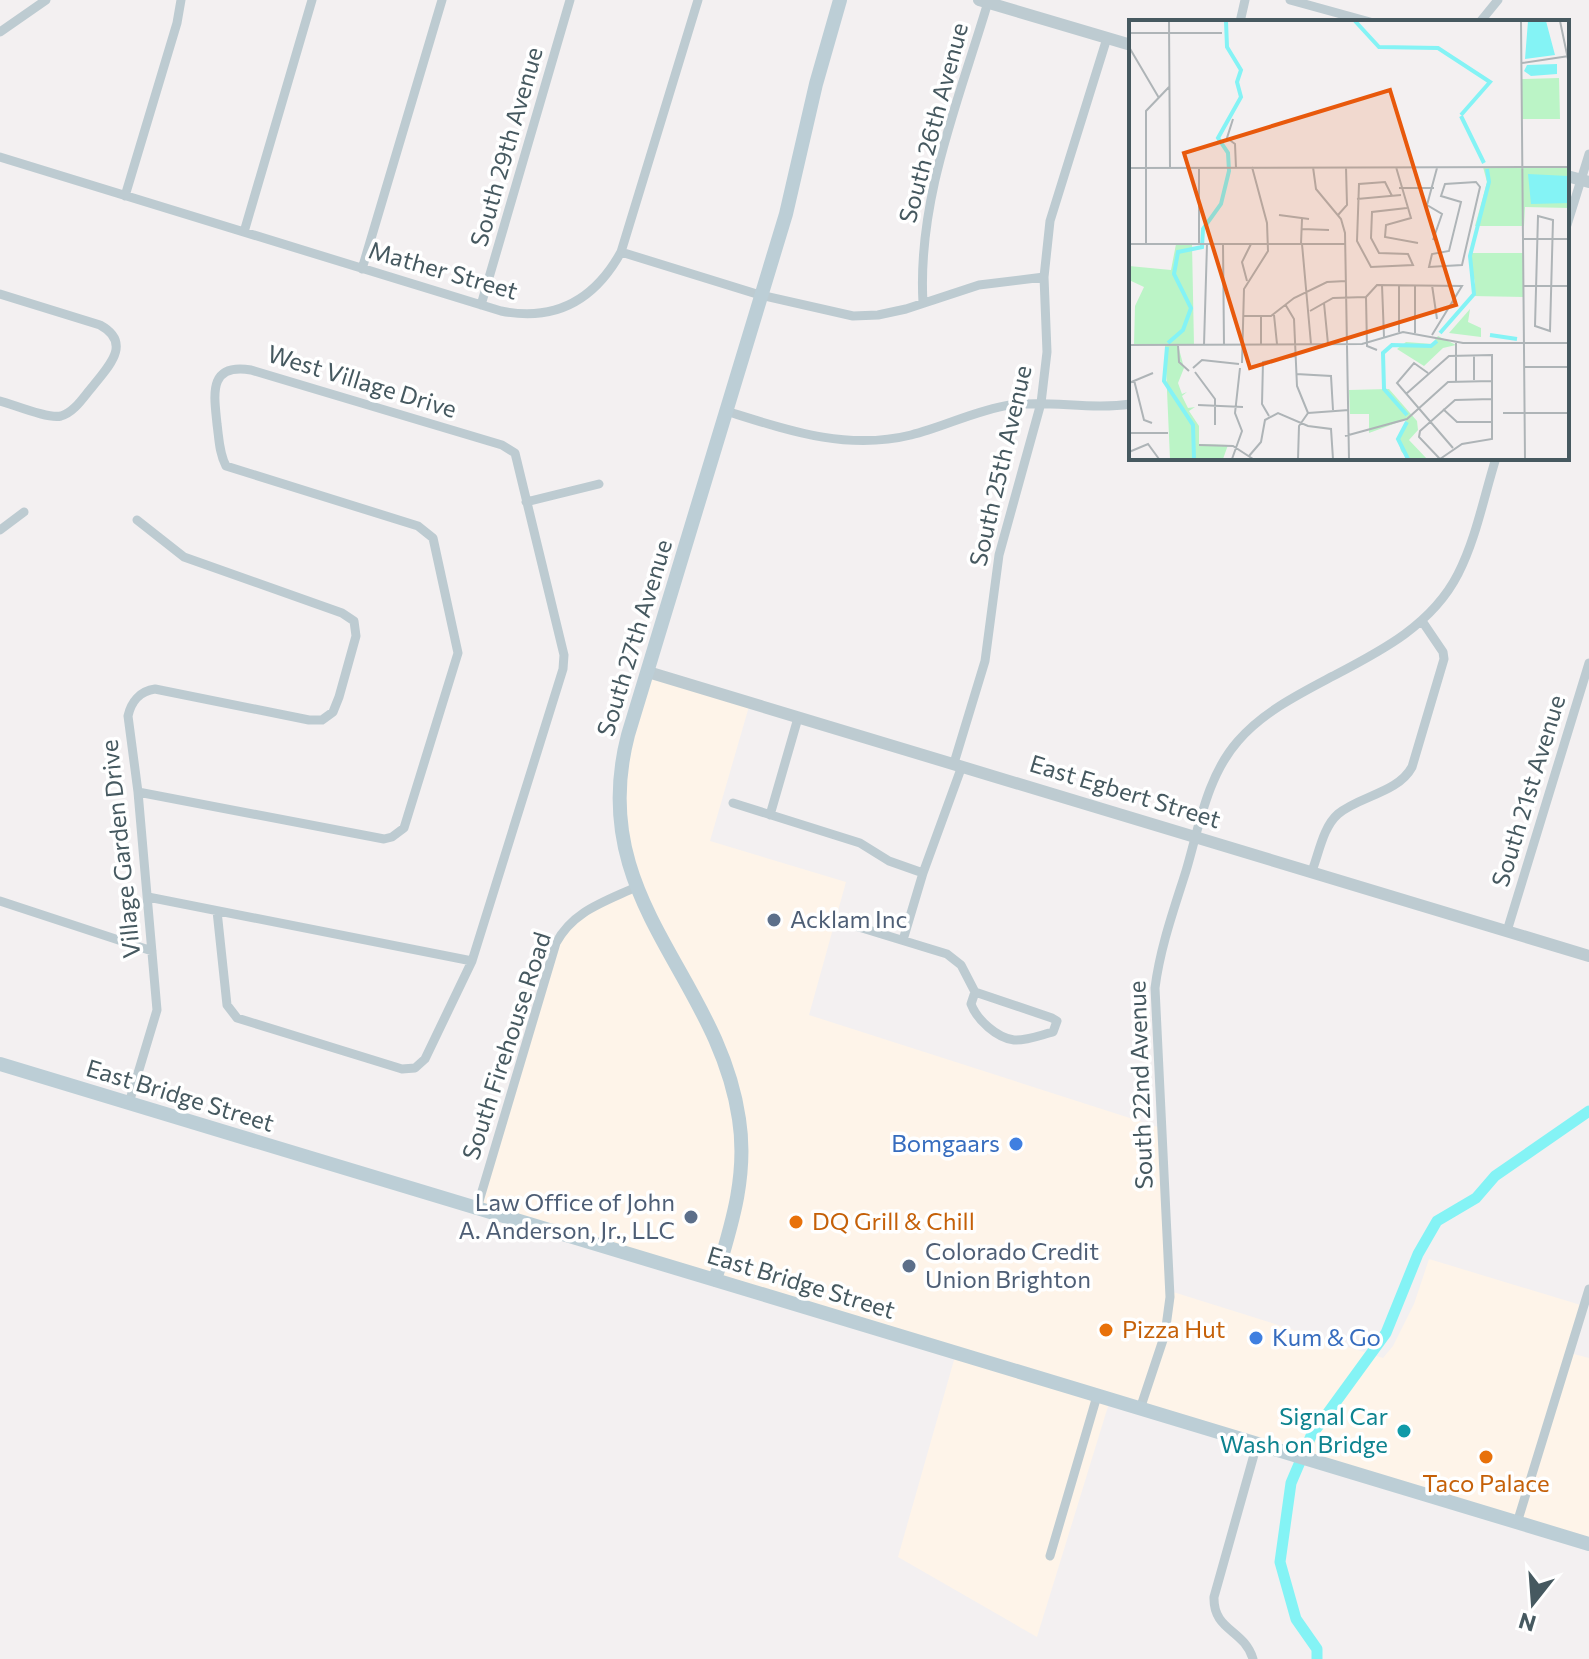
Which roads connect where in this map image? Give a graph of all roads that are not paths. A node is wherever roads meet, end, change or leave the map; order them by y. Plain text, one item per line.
1 (46, 0) edge
2 (181, 0) edge
3 (312, 0) edge
4 (442, 0) edge
5 (570, 0) edge
6 (698, 0) edge
7 (840, 0) edge
8 (1245, 0) edge
9 (1290, 0) edge
10 (1498, 0) edge
11 (984, 1) edge
12 (1240, 20) edge
13 (1363, 20) edge
14 (1482, 20) edge
15 (0, 32) edge
16 (1107, 38) junction
17 (1129, 44) edge
18 (1589, 154) edge
19 (0, 157) edge
20 (1585, 181) edge
21 (125, 196) junction
22 (1569, 220) edge
23 (244, 232) junction
24 (621, 252) junction
25 (362, 269) junction
26 (1044, 277) junction
27 (0, 294) edge
28 (760, 295) junction
29 (923, 303) junction
30 (481, 305) junction
31 (0, 401) edge
32 (1041, 403) junction
33 (1129, 404) edge
34 (726, 411) junction
35 (1495, 460) edge
36 (599, 484) dead end
37 (526, 502) junction
38 (24, 512) dead end
39 (137, 520) dead end
40 (0, 530) edge
41 (1422, 621) junction
42 (1589, 663) edge
43 (648, 672) junction
44 (798, 718) junction
45 (958, 764) junction
46 (138, 792) junction
47 (733, 803) dead end
48 (770, 815) junction
49 (1196, 837) junction
50 (1312, 871) junction
51 (923, 873) junction
52 (636, 887) junction
53 (148, 897) junction
54 (0, 901) edge
55 (217, 911) junction
56 (849, 924) dead end
57 (1507, 931) junction
58 (903, 940) junction
59 (152, 951) junction
60 (1589, 956) edge
61 (472, 961) junction
62 (975, 992) junction
63 (0, 1064) edge
64 (129, 1103) junction
65 (477, 1208) junction
66 (715, 1280) junction
67 (1589, 1289) edge
68 (1097, 1396) junction
69 (1140, 1409) junction
70 (1257, 1444) junction
71 (1517, 1523) junction
72 (1589, 1544) edge
73 (1050, 1556) dead end
74 (1253, 1659) edge

1 - 15 street
2 - 21 street
3 - 23 street
4 - 25 street
5 - 30 street, South 29th Avenue
6 - 24 street, Mather Street
7 - 28 main road, South 27th Avenue
8 - 12 street
9 - 13 street
10 - 14 street
11 - 16 street
11 - 29 street, South 26th Avenue
16 - 17 street
16 - 26 street, South 25th Avenue
18 - 20 street
19 - 21 street, Mather Street
20 - 22 street
21 - 23 street, Mather Street
23 - 25 street, Mather Street
24 - 28 street
24 - 30 street, Mather Street
25 - 30 street, Mather Street
26 - 29 street
26 - 32 street, South 25th Avenue
27 - 31 street
28 - 29 street
28 - 34 main road, South 27th Avenue
32 - 33 street
32 - 34 street
32 - 45 street, South 25th Avenue
34 - 43 main road, South 27th Avenue
35 - 41 street, South 22nd Avenue
36 - 37 street
37 - 46 street, West Village Drive
37 - 61 street, West Village Drive
38 - 40 street
39 - 46 street, Village Garden Drive
41 - 49 street, South 22nd Avenue
41 - 50 street
42 - 57 street, South 21st Avenue
43 - 44 street, East Egbert Street
43 - 52 main road, South 27th Avenue
44 - 45 street, East Egbert Street
44 - 48 street
45 - 49 street, East Egbert Street
45 - 51 street, South 25th Avenue
46 - 53 street, Village Garden Drive
47 - 48 street
48 - 51 street
49 - 50 street, East Egbert Street
49 - 69 street, South 22nd Avenue
50 - 57 street, East Egbert Street
51 - 58 street, South 25th Avenue
52 - 65 street, South Firehouse Road
52 - 66 main road, South 27th Avenue
53 - 55 street
53 - 59 street, Village Garden Drive
54 - 59 street
55 - 61 street
55 - 61 street, West Village Drive
56 - 58 street
57 - 60 street, East Egbert Street
58 - 62 street
59 - 64 street, Village Garden Drive
62 - 62 street
63 - 64 main road, East Bridge Street
64 - 65 main road, East Bridge Street
65 - 66 main road, East Bridge Street
66 - 68 main road, East Bridge Street
67 - 71 street
68 - 69 main road, East Bridge Street
68 - 73 street
69 - 70 main road, East Bridge Street
70 - 71 main road, East Bridge Street
70 - 74 street
71 - 72 main road, East Bridge Street

